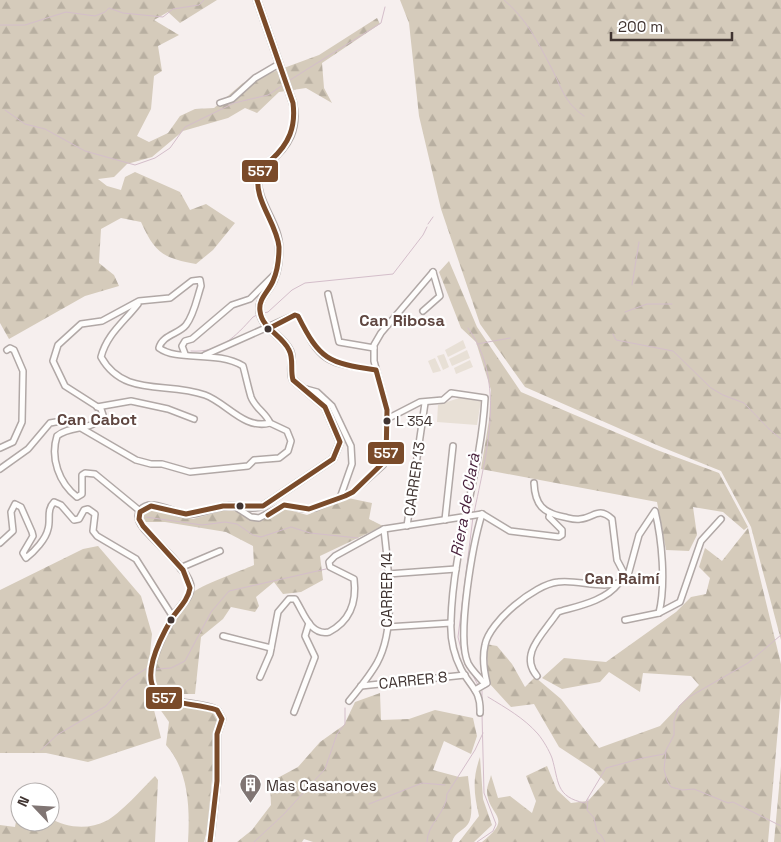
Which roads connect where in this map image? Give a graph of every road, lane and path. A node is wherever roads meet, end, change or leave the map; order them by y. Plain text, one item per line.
1 (257, 0) edge
2 (279, 64) junction
3 (220, 103) dead end
4 (276, 273) junction
5 (328, 294) dead end
6 (139, 301) junction
7 (423, 311) dead end
8 (268, 329) junction
9 (374, 348) junction
10 (7, 350) dead end
11 (185, 354) junction
12 (204, 356) junction
13 (376, 370) junction
14 (300, 388) junction
15 (424, 403) junction
16 (98, 407) junction
17 (194, 419) dead end
18 (387, 419) junction
19 (270, 423) junction
20 (81, 428) junction
21 (453, 446) dead end
22 (0, 448) edge
23 (0, 468) edge
24 (534, 483) dead end
25 (340, 498) junction
26 (234, 506) junction
27 (140, 511) junction
28 (550, 513) junction
29 (482, 514) junction
30 (465, 516) junction
31 (721, 519) dead end
32 (445, 520) junction
33 (407, 526) junction
34 (384, 529) junction
35 (0, 543) edge
36 (220, 551) dead end
37 (180, 568) junction
38 (456, 568) junction
39 (388, 574) junction
40 (626, 579) junction
41 (618, 584) junction
42 (659, 613) junction
43 (173, 617) junction
44 (625, 620) dead end
45 (309, 623) junction
46 (450, 623) junction
47 (387, 626) junction
48 (223, 636) dead end
49 (271, 648) junction
50 (465, 675) junction
51 (537, 676) dead end
52 (260, 677) dead end
53 (485, 684) junction
54 (361, 686) junction
55 (475, 690) junction
56 (350, 701) dead end
57 (294, 712) dead end
58 (480, 714) dead end
59 (210, 842) edge

1 - 2 street
2 - 3 street
2 - 4 street
4 - 8 street
4 - 11 street
5 - 9 street
6 - 11 street
6 - 16 street
6 - 19 street
7 - 9 street
8 - 12 street
8 - 13 street
8 - 14 street
9 - 13 street
10 - 22 street
11 - 12 street
12 - 19 street
13 - 18 street
14 - 25 street
14 - 26 street
15 - 18 street
15 - 30 street
15 - 33 street, CARRER 13
16 - 17 street
16 - 20 street
18 - 25 street
19 - 20 street
20 - 23 street
20 - 27 street
21 - 32 street
24 - 28 street
25 - 26 street
26 - 27 street
27 - 37 street
28 - 29 street
28 - 40 street
29 - 30 street
29 - 53 street
30 - 32 street
30 - 38 street
31 - 42 street
32 - 33 street
33 - 34 street
34 - 39 street, CARRER 14
34 - 45 street
35 - 43 street
36 - 37 street
37 - 43 street
38 - 39 street
38 - 46 street
39 - 47 street, CARRER 14
40 - 41 street
40 - 42 street
41 - 51 street
41 - 53 street
42 - 44 street
43 - 59 street
45 - 49 street
45 - 57 street
46 - 47 street
46 - 50 street
47 - 54 street, CARRER 14
48 - 49 street
49 - 52 street
50 - 54 street, CARRER 8
50 - 55 street
53 - 55 street
54 - 56 street, CARRER 14
55 - 58 street

